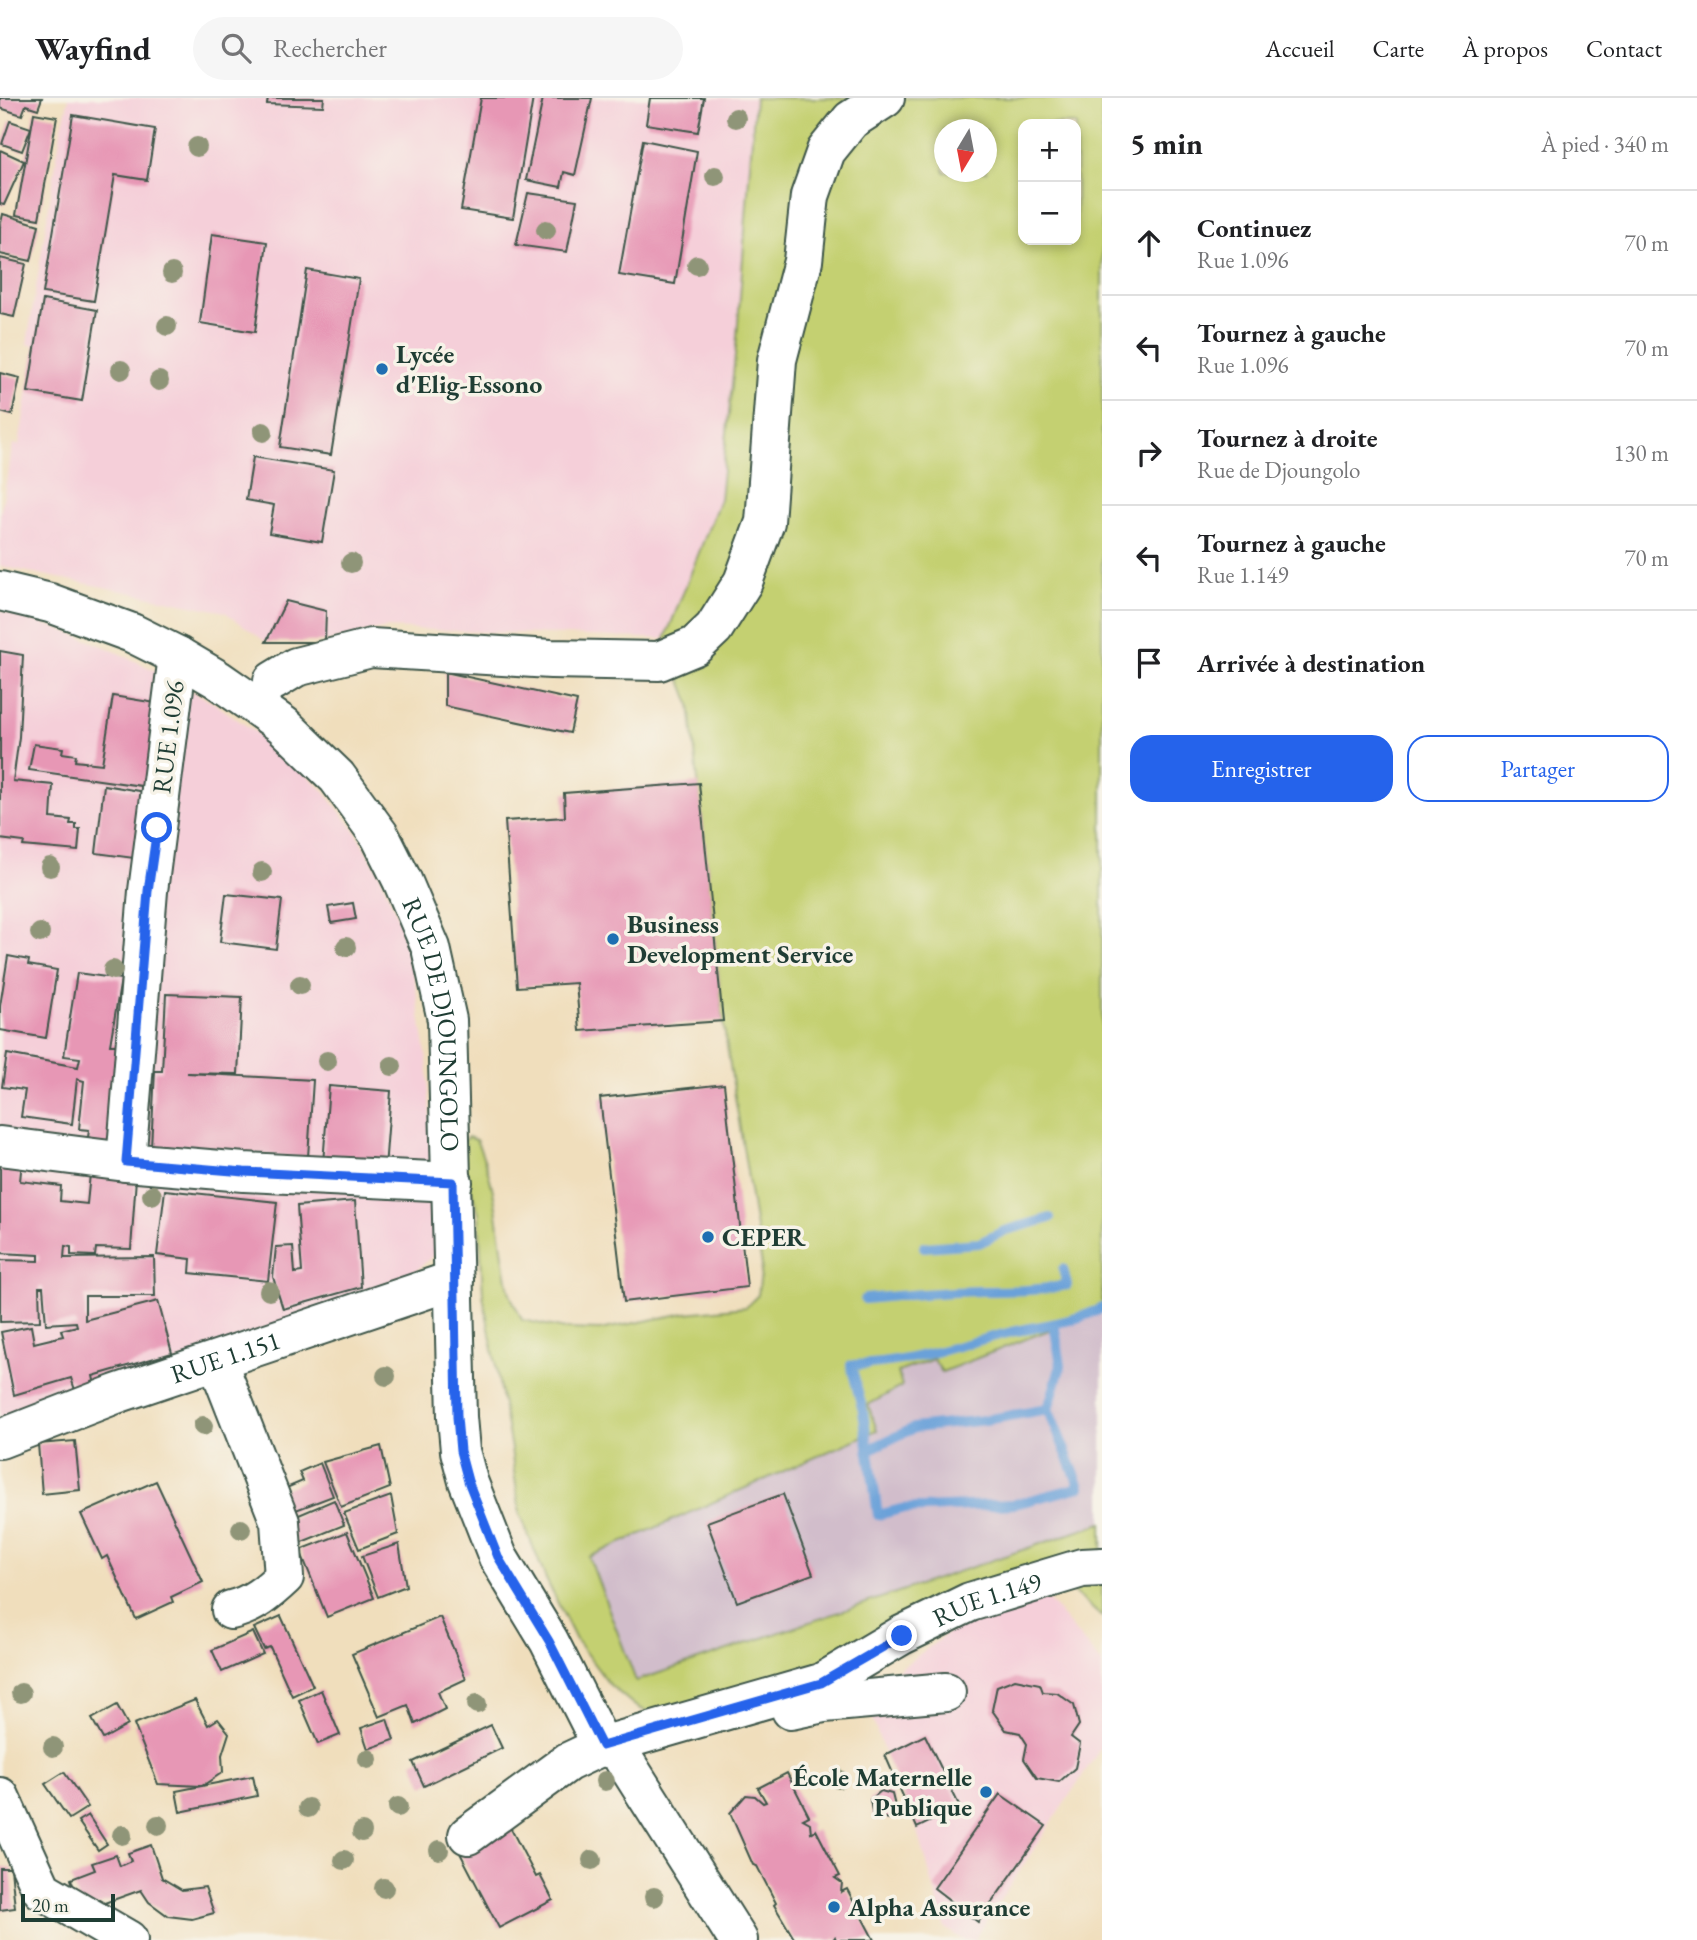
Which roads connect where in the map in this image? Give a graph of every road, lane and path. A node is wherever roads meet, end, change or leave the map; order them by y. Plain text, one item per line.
1 (884, 98) edge
2 (0, 591) edge
3 (178, 656) junction
4 (273, 681) dead end
5 (0, 1146) edge
6 (126, 1162) junction
7 (453, 1182) junction
8 (454, 1280) junction
9 (216, 1361) junction
10 (0, 1440) edge
11 (1102, 1567) edge
12 (231, 1610) dead end
13 (946, 1692) dead end
14 (611, 1749) junction
15 (0, 1797) edge
16 (468, 1835) dead end
17 (128, 1940) edge
18 (738, 1940) edge

1 - 4 street
2 - 3 street, RUE DE DJOUNGOLO
3 - 6 street, RUE 1.096
3 - 7 street, RUE DE DJOUNGOLO
5 - 6 street
6 - 7 street
7 - 8 street, RUE DE DJOUNGOLO
8 - 9 street, RUE 1.151
8 - 14 street, RUE DE DJOUNGOLO
9 - 10 street, RUE 1.151
9 - 12 street
11 - 14 street, RUE 1.149
13 - 14 street
14 - 16 street
14 - 18 street, RUE DE DJOUNGOLO
15 - 17 street

